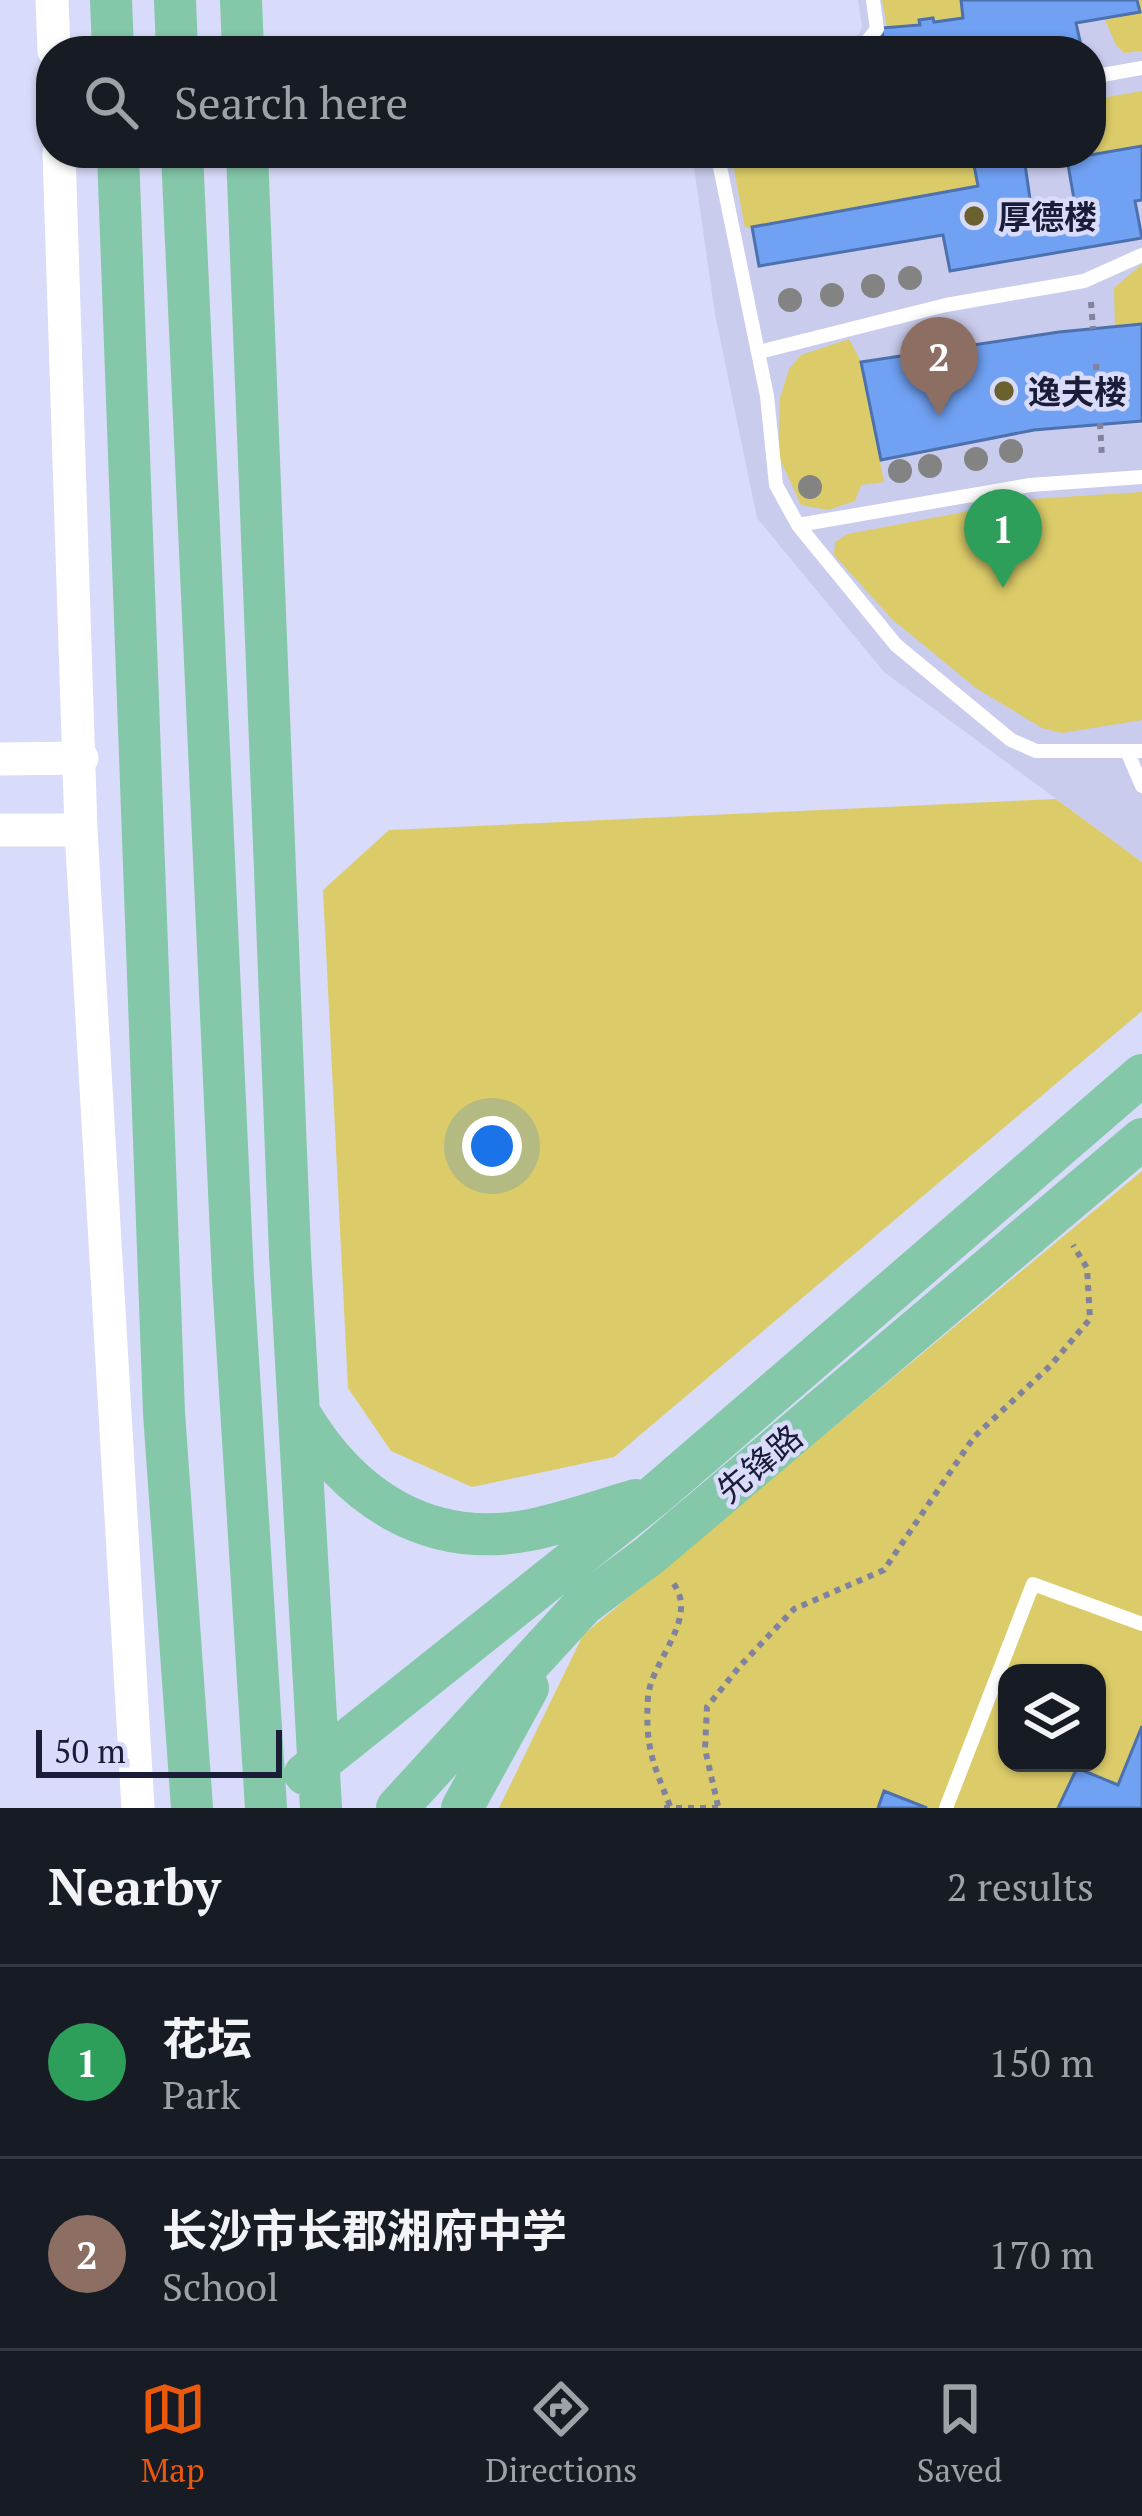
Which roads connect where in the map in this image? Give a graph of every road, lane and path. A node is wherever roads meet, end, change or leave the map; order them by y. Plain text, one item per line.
1 (52, 0) edge
2 (111, 0) edge
3 (175, 0) edge
4 (241, 0) edge
5 (873, 0) edge
6 (53, 36) edge
7 (112, 36) edge
8 (176, 36) edge
9 (242, 36) edge
10 (871, 36) edge
11 (1142, 68) edge
12 (1106, 74) edge
13 (60, 168) edge
14 (119, 168) edge
15 (183, 168) edge
16 (248, 168) edge
17 (719, 168) edge
18 (1142, 255) edge
19 (1091, 299) dead end
20 (1093, 328) dead end
21 (759, 352) junction
22 (1096, 364) dead end
23 (1097, 383) dead end
24 (1100, 423) dead end
25 (1142, 477) edge
26 (1104, 480) junction
27 (798, 525) junction
28 (1135, 751) edge
29 (82, 758) junction
30 (0, 759) edge
31 (1142, 786) edge
32 (0, 830) edge
33 (81, 830) junction
34 (1142, 1075) edge
35 (1142, 1139) edge
36 (1053, 1214) junction
37 (233, 1279) junction
38 (299, 1413) junction
39 (655, 1495) junction
40 (650, 1555) junction
41 (1142, 1624) edge
42 (554, 1637) junction
43 (318, 1763) junction
44 (265, 1807) edge
45 (667, 1807) edge
46 (720, 1807) edge
47 (138, 1808) edge
48 (192, 1808) edge
49 (321, 1808) edge
50 (397, 1808) edge
51 (462, 1808) edge
52 (946, 1808) edge

1 - 6 street
2 - 7 main road
3 - 8 main road
4 - 9 main road
5 - 10 lane
11 - 12 lane
13 - 29 street
14 - 48 main road
15 - 37 main road
16 - 38 main road
17 - 21 lane
18 - 21 lane
19 - 20 path
21 - 27 lane
22 - 23 path
24 - 26 path
25 - 26 lane
26 - 27 lane
27 - 28 lane
28 - 31 lane
29 - 30 street
29 - 33 street
32 - 33 street
33 - 47 street
34 - 39 main road, 先锋路
35 - 36 main road, 先锋路
36 - 40 main road, 先锋路
36 - 46 path
37 - 38 main road
37 - 44 main road
38 - 39 main road
38 - 43 main road
39 - 43 main road, 先锋路
40 - 42 main road, 先锋路
40 - 45 path
41 - 52 lane
42 - 50 main road, 先锋路
42 - 51 main road
43 - 44 main road, 先锋路
43 - 49 main road
45 - 46 path

